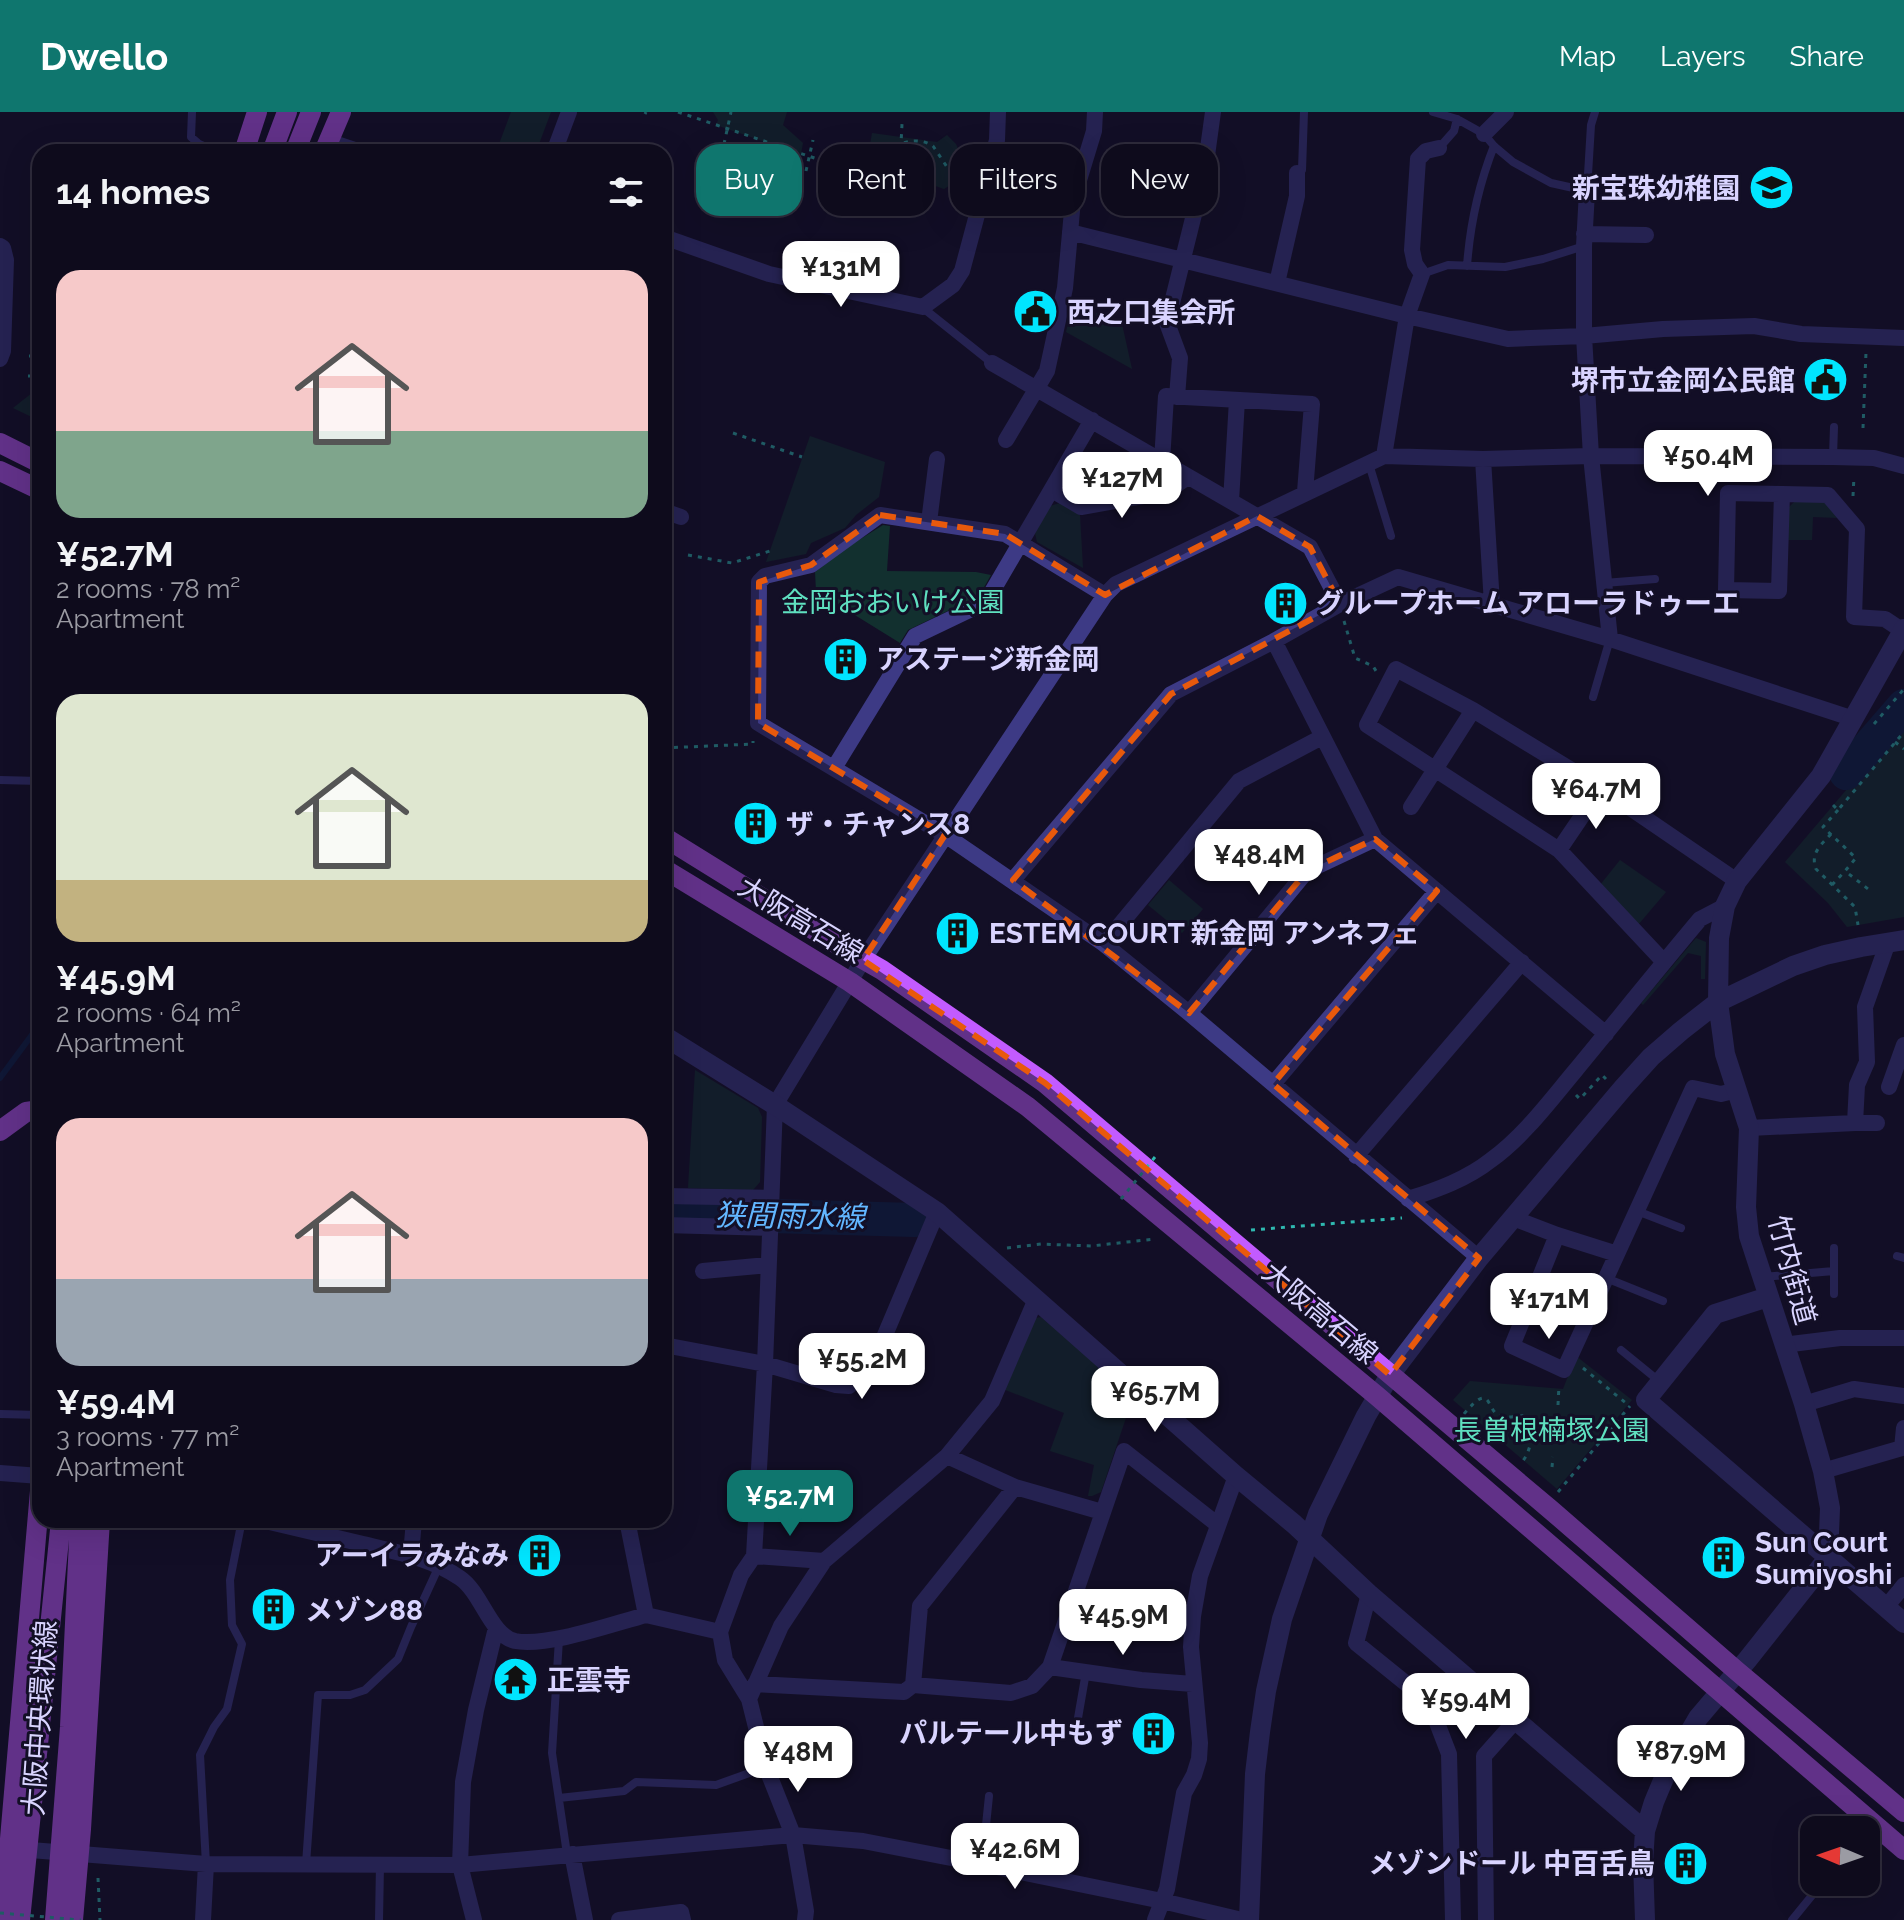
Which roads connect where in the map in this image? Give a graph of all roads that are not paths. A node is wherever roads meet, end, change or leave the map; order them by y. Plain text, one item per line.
1 (192, 112) edge
2 (257, 112) edge
3 (287, 112) edge
4 (311, 112) edge
5 (341, 112) edge
6 (569, 112) edge
7 (998, 112) edge
8 (1095, 112) edge
9 (1213, 112) edge
10 (1304, 112) edge
11 (1433, 112) edge
12 (1506, 112) edge
13 (1595, 112) edge
14 (1457, 119) junction
15 (1489, 140) junction
16 (199, 144) edge
17 (247, 144) edge
18 (275, 144) edge
19 (298, 144) edge
20 (327, 144) edge
21 (557, 144) edge
22 (1439, 148) joint
23 (1297, 173) joint
24 (1587, 191) junction
25 (1070, 232) junction
26 (1646, 235) dead end
27 (672, 240) edge
28 (1584, 240) junction
29 (0, 246) edge
30 (1182, 260) junction
31 (1467, 266) junction
32 (1422, 274) junction
33 (1277, 283) junction
34 (923, 307) junction
35 (1407, 316) junction
36 (1584, 336) junction
37 (1904, 338) edge
38 (0, 359) edge
39 (992, 363) joint
40 (1036, 388) junction
41 (1177, 397) junction
42 (1237, 400) junction
43 (1092, 420) junction
44 (1834, 427) dead end
45 (1006, 440) dead end
46 (0, 443) edge
47 (1591, 456) junction
48 (1833, 457) junction
49 (32, 459) edge
50 (937, 459) dead end
51 (1376, 459) junction
52 (1483, 459) junction
53 (1162, 461) junction
54 (1904, 466) edge
55 (0, 471) edge
56 (1188, 477) junction
57 (32, 486) edge
58 (1052, 490) junction
59 (1305, 492) junction
60 (1782, 494) junction
61 (1231, 501) junction
62 (672, 514) edge
63 (1257, 516) junction
64 (681, 517) dead end
65 (929, 522) junction
66 (1391, 536) dead end
67 (1020, 544) junction
68 (1655, 579) dead end
69 (1604, 583) junction
70 (1105, 595) junction
71 (1340, 604) junction
72 (1492, 604) junction
73 (1904, 630) edge
74 (1610, 639) junction
75 (1274, 641) junction
76 (1593, 697) dead end
77 (1473, 710) junction
78 (1854, 719) junction
79 (1322, 737) junction
80 (834, 768) junction
81 (1434, 769) junction
82 (0, 780) edge
83 (32, 781) edge
84 (1601, 788) junction
85 (1411, 807) dead end
86 (945, 835) junction
87 (1375, 839) junction
88 (672, 842) edge
89 (1559, 850) junction
90 (672, 874) edge
91 (1013, 880) junction
92 (1737, 881) junction
93 (1437, 891) junction
94 (1725, 906) junction
95 (1896, 941) edge
96 (1104, 944) junction
97 (863, 960) junction
98 (1522, 962) junction
99 (1664, 962) junction
100 (850, 982) junction
101 (1718, 1002) junction
102 (1189, 1013) junction
103 (1606, 1034) junction
104 (672, 1041) edge
105 (1904, 1045) edge
106 (1273, 1084) junction
107 (1889, 1087) dead end
108 (1737, 1090) junction
109 (775, 1105) junction
110 (32, 1111) edge
111 (1855, 1123) junction
112 (1877, 1123) dead end
113 (1749, 1128) junction
114 (0, 1131) edge
115 (1356, 1156) junction
116 (672, 1196) edge
117 (771, 1198) junction
118 (1408, 1199) junction
119 (1637, 1211) junction
120 (937, 1212) junction
121 (1513, 1218) junction
122 (672, 1225) edge
123 (769, 1227) junction
124 (1681, 1228) dead end
125 (1557, 1235) junction
126 (1834, 1248) dead end
127 (1617, 1254) junction
128 (1479, 1258) junction
129 (768, 1265) junction
130 (703, 1271) dead end
131 (1834, 1271) junction
132 (1606, 1277) junction
133 (1766, 1287) junction
134 (1834, 1294) dead end
135 (1036, 1299) junction
136 (1663, 1301) dead end
137 (1904, 1338) edge
138 (1783, 1345) junction
139 (672, 1347) edge
140 (1621, 1350) dead end
141 (765, 1364) junction
142 (1390, 1375) junction
143 (1660, 1381) junction
144 (1377, 1396) junction
145 (1904, 1396) edge
146 (1804, 1404) junction
147 (0, 1414) edge
148 (32, 1415) edge
149 (1904, 1428) edge
150 (947, 1456) junction
151 (1823, 1471) junction
152 (0, 1473) edge
153 (32, 1475) edge
154 (1236, 1476) junction
155 (1015, 1487) junction
156 (1102, 1512) junction
157 (1218, 1525) junction
158 (37, 1528) edge
159 (60, 1528) edge
160 (80, 1528) edge
161 (99, 1528) edge
162 (240, 1528) edge
163 (295, 1528) edge
164 (413, 1528) edge
165 (629, 1528) edge
166 (1309, 1538) junction
167 (411, 1555) junction
168 (754, 1556) junction
169 (1828, 1558) junction
170 (824, 1561) junction
171 (439, 1566) junction
172 (1904, 1585) edge
173 (1369, 1594) junction
174 (1886, 1607) junction
175 (646, 1615) junction
176 (1904, 1623) edge
177 (496, 1628) junction
178 (720, 1632) junction
179 (559, 1638) junction
180 (1050, 1667) junction
181 (1086, 1672) junction
182 (1738, 1672) junction
183 (1193, 1684) junction
184 (913, 1685) junction
185 (1721, 1691) junction
186 (752, 1692) junction
187 (1078, 1718) dead end
188 (1516, 1720) junction
189 (766, 1767) junction
190 (989, 1796) dead end
191 (559, 1798) junction
192 (1904, 1812) edge
193 (1857, 1816) edge
194 (1645, 1831) junction
195 (1880, 1834) edge
196 (793, 1835) junction
197 (12, 1849) edge
198 (1904, 1850) edge
199 (77, 1854) junction
200 (570, 1854) junction
201 (206, 1864) junction
202 (982, 1864) junction
203 (306, 1865) junction
204 (380, 1865) junction
205 (460, 1865) junction
206 (1812, 1896) edge
207 (1162, 1901) junction
208 (627, 1919) edge
209 (3, 1920) edge
210 (20, 1920) edge
211 (55, 1920) edge
212 (73, 1920) edge
213 (203, 1920) edge
214 (379, 1920) edge
215 (474, 1920) edge
216 (585, 1920) edge
217 (683, 1920) edge
218 (805, 1920) edge
219 (1155, 1920) edge
220 (1242, 1920) edge
221 (1249, 1920) edge
222 (1453, 1920) edge
223 (1486, 1920) edge
224 (1645, 1920) edge
225 (1792, 1920) edge

1 - 16 lane
2 - 17 main road
3 - 18 main road
4 - 19 main road
5 - 20 main road
6 - 21 street
7 - 34 street
8 - 25 street
9 - 30 street
10 - 23 lane
11 - 14 lane
12 - 15 street
13 - 24 lane
14 - 15 lane
14 - 22 lane
15 - 24 lane
15 - 31 lane
22 - 32 street
23 - 33 street
24 - 28 street
25 - 30 street
25 - 40 street
26 - 28 street
27 - 34 street
28 - 31 lane
28 - 36 street
29 - 38 street
30 - 33 street
30 - 41 street
31 - 32 lane
32 - 35 street
33 - 35 street
34 - 39 lane
35 - 36 street
35 - 51 street
36 - 37 street
36 - 47 street
39 - 40 street
40 - 43 street
40 - 45 street
41 - 42 street
41 - 53 street
42 - 59 street
42 - 61 street
43 - 53 street
43 - 58 street
44 - 48 lane
46 - 49 main road
47 - 48 street
47 - 52 street
47 - 69 street
48 - 54 street
50 - 65 street
51 - 52 street
51 - 59 street
51 - 66 lane
52 - 72 street
53 - 56 street
55 - 57 main road
56 - 58 street
56 - 61 street
58 - 67 street
59 - 63 street
60 - 60 street
60 - 73 street
61 - 63 street
62 - 64 street
63 - 70 street
63 - 71 street
65 - 67 street
65 - 80 street
67 - 70 street
67 - 80 street
68 - 69 lane
69 - 74 street
70 - 86 street
71 - 72 street
71 - 75 street
72 - 74 street
73 - 78 street, 竹内街道
74 - 76 lane
74 - 78 street
75 - 79 street
75 - 91 street
77 - 81 street
77 - 81 street
77 - 84 street
78 - 92 street, 竹内街道
79 - 87 street
79 - 96 street
80 - 86 street
81 - 85 street
81 - 89 street
82 - 83 lane
84 - 89 street
84 - 92 street
86 - 91 street
86 - 97 street
87 - 93 street
87 - 102 street
88 - 97 main road, 大阪高石線
89 - 99 street
90 - 100 main road, 大阪高石線
91 - 96 street
92 - 94 street, 竹内街道
93 - 98 street
93 - 106 street
94 - 99 street
94 - 101 street, 竹内街道
95 - 101 street
95 - 111 street
96 - 102 street
97 - 100 street
97 - 142 main road, 大阪高石線
98 - 103 street
98 - 115 street
99 - 103 street
100 - 109 street
100 - 144 main road, 大阪高石線
101 - 108 street, 竹内街道
101 - 121 street
102 - 106 street
103 - 118 street
104 - 109 street
105 - 107 street
106 - 115 street
108 - 113 street, 竹内街道
108 - 119 street
109 - 117 street
109 - 120 street
110 - 114 main road
111 - 112 street
111 - 113 street
113 - 133 street, 竹内街道
115 - 118 street
116 - 117 street
117 - 123 street
118 - 128 street
119 - 124 lane
119 - 127 street
120 - 135 street
120 - 141 street
121 - 125 street
121 - 128 street
122 - 123 street
123 - 129 street
125 - 127 street
125 - 132 street
126 - 131 lane
127 - 132 street
128 - 142 street
129 - 130 street
129 - 141 street
131 - 133 lane
131 - 134 lane
132 - 136 lane
133 - 138 street, 竹内街道
133 - 143 street
135 - 150 street
135 - 154 street
137 - 138 street
138 - 146 street, 竹内街道
139 - 141 street
140 - 143 lane
141 - 168 street
142 - 144 street
142 - 182 main road, 大阪高石線
143 - 169 street
144 - 166 street
144 - 185 main road, 大阪高石線
145 - 146 street
146 - 151 street, 竹内街道
147 - 148 lane
149 - 151 street
150 - 155 street
150 - 170 street
151 - 169 street, 竹内街道
152 - 153 street
154 - 157 street
154 - 166 street
155 - 156 street
155 - 184 street
156 - 157 street
156 - 180 street
157 - 183 street
158 - 197 main road
159 - 197 main road, 大阪中央環状線
160 - 199 main road, 大阪中央環状線
161 - 199 main road
162 - 201 lane
163 - 167 street
164 - 167 street
165 - 175 street
166 - 173 street
166 - 221 street
167 - 171 street
168 - 170 street
168 - 178 street
169 - 174 street
169 - 182 street
170 - 186 street
171 - 177 street
171 - 203 lane
172 - 174 street
173 - 188 street
173 - 222 street
174 - 176 street
175 - 178 street
175 - 179 street
177 - 179 street
177 - 205 street
178 - 186 street
179 - 191 lane
180 - 181 street
180 - 184 street
181 - 183 street
181 - 187 lane
182 - 185 street
182 - 192 main road, 大阪高石線
183 - 207 street
184 - 186 street
185 - 193 main road, 大阪高石線
185 - 194 street
186 - 189 street
188 - 194 street
188 - 223 street
189 - 191 lane
189 - 196 street
190 - 202 lane
191 - 200 lane
194 - 224 street
195 - 198 main road, 大阪高石線
196 - 200 street
196 - 202 street
196 - 218 street
197 - 199 street
197 - 209 main road
197 - 210 main road, 大阪中央環状線
199 - 201 street
199 - 211 main road, 大阪中央環状線
199 - 212 main road
200 - 205 street
200 - 216 street
201 - 203 street
201 - 213 street
202 - 207 street
203 - 204 street
204 - 205 street
204 - 214 lane
205 - 215 street
206 - 225 lane
207 - 219 street
207 - 220 street
208 - 217 street

